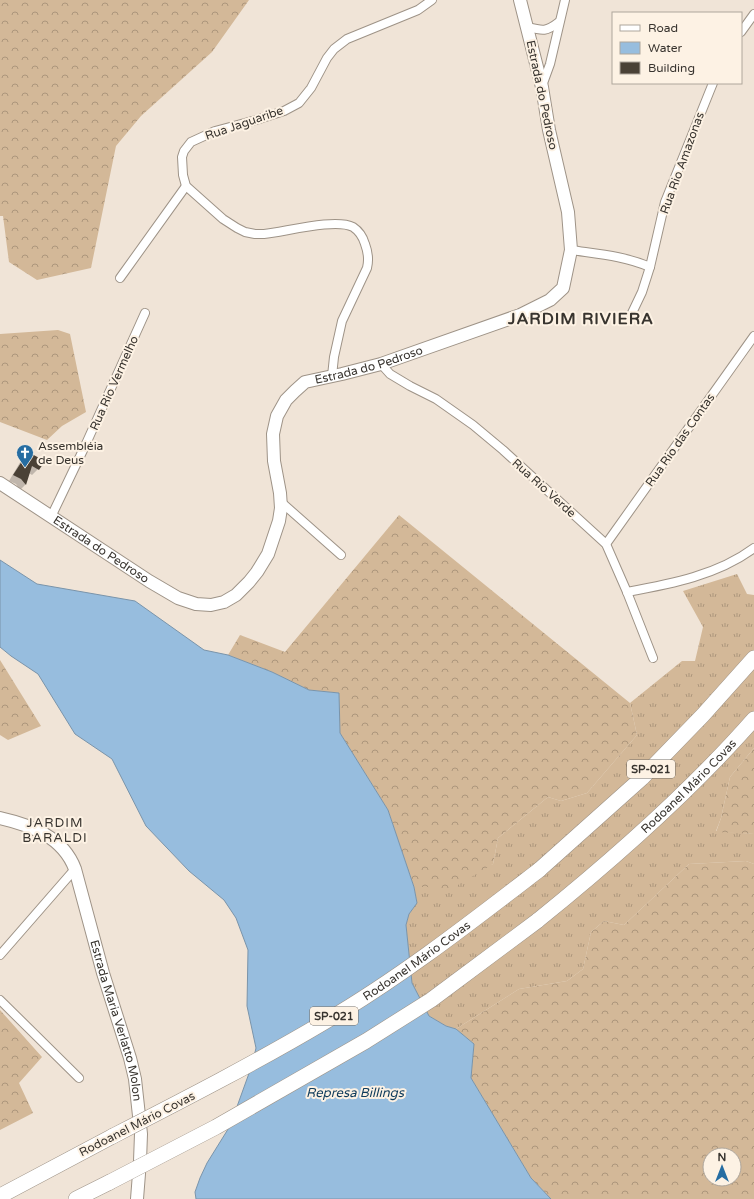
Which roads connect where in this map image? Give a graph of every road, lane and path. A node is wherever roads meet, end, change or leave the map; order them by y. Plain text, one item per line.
1 (432, 0) edge
2 (520, 0) edge
3 (566, 0) edge
4 (754, 14) edge
5 (559, 22) junction
6 (527, 27) junction
7 (742, 31) edge
8 (713, 84) edge
9 (542, 87) junction
10 (186, 186) junction
11 (571, 250) junction
12 (650, 267) junction
13 (120, 278) dead end
14 (145, 313) dead end
15 (632, 313) dead end
16 (754, 336) edge
17 (381, 364) junction
18 (332, 376) junction
19 (0, 483) edge
20 (280, 502) junction
21 (51, 517) junction
22 (606, 544) junction
23 (754, 548) edge
24 (341, 555) dead end
25 (627, 592) junction
26 (653, 658) dead end
27 (754, 658) edge
28 (754, 719) edge
29 (0, 818) edge
30 (75, 869) junction
31 (0, 955) edge
32 (0, 1000) edge
33 (79, 1078) dead end
34 (0, 1196) edge
35 (76, 1199) edge
36 (137, 1199) edge

1 - 10 street, Rua Jaguaribe
2 - 6 main road, Estrada do Pedroso
3 - 5 street
4 - 7 street
5 - 6 street
5 - 9 street
6 - 9 main road, Estrada do Pedroso
8 - 12 street, Rua Rio Amazonas
9 - 11 main road, Estrada do Pedroso
10 - 13 street
10 - 18 street
11 - 12 street
11 - 17 main road, Estrada do Pedroso
12 - 15 street, Rua Rio Amazonas
14 - 21 street, Rua Rio Vermelho
16 - 22 street, Rua Rio das Contas
17 - 18 main road, Estrada do Pedroso
17 - 22 street, Rua Rio Verde
18 - 20 main road, Estrada do Pedroso
19 - 21 main road, Estrada do Pedroso
20 - 21 main road, Estrada do Pedroso
20 - 24 street
22 - 25 street, Rua Rio Verde
23 - 25 street
25 - 26 street, Rua Rio Verde
27 - 34 highway, Rodoanel Mário Covas / SP-021, bridge
28 - 35 highway, Rodoanel Mário Covas / SP-021, bridge
29 - 30 main road, Estrada Maria Verlatto Molon
30 - 31 street
30 - 36 main road, Estrada Maria Verlatto Molon
32 - 33 street

